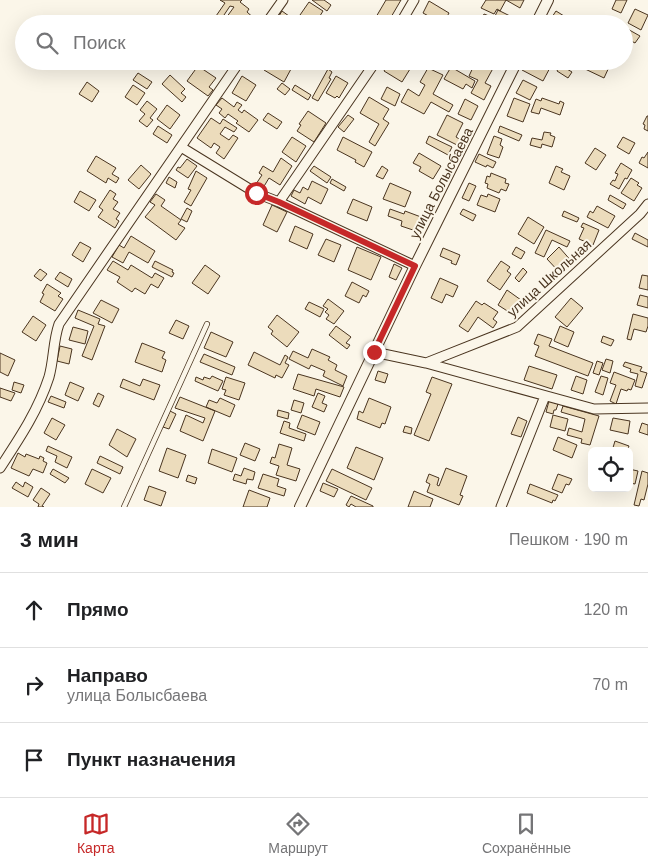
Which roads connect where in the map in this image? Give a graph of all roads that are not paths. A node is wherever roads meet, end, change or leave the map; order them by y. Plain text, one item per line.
1 (283, 0) edge
2 (414, 0) edge
3 (548, 0) edge
4 (272, 15) edge
5 (405, 15) edge
6 (540, 15) edge
7 (234, 70) edge
8 (370, 70) edge
9 (513, 70) edge
10 (181, 147) junction
11 (279, 202) junction
12 (648, 204) edge
13 (415, 266) junction
14 (207, 324) dead end
15 (374, 352) junction
16 (426, 363) junction
17 (545, 396) junction
18 (648, 408) edge
19 (0, 468) edge
20 (124, 507) edge
21 (300, 507) edge
22 (501, 507) edge

1 - 4 street
2 - 5 street
3 - 6 street
7 - 10 street
8 - 11 street
9 - 13 street, улица Болысбаева
10 - 11 street
10 - 19 street
11 - 13 street
12 - 16 street, улица Школьная
13 - 15 street, улица Болысбаева
14 - 20 lane
15 - 16 street
15 - 21 street, улица Болысбаева
16 - 17 street
17 - 18 street
17 - 22 street

